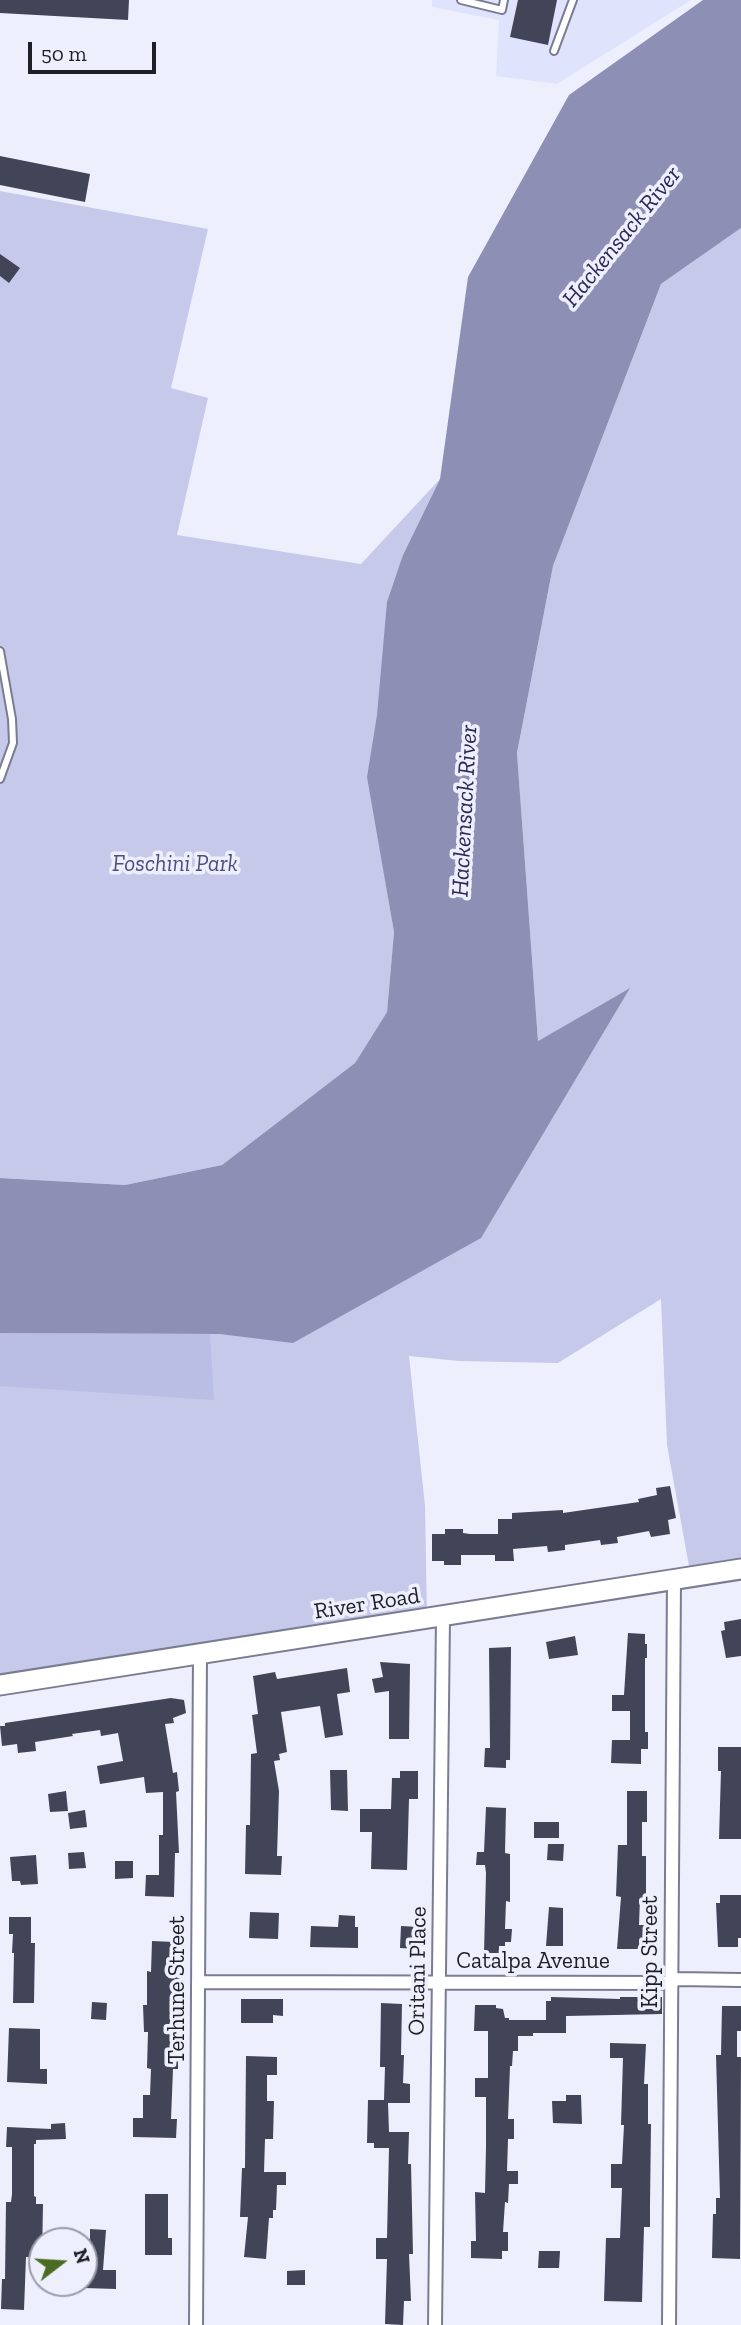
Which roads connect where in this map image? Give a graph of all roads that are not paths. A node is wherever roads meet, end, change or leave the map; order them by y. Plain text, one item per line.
1 (461, 0) edge
2 (504, 0) edge
3 (573, 0) edge
4 (554, 51) dead end
5 (0, 651) edge
6 (0, 779) edge
7 (741, 1569) edge
8 (674, 1580) junction
9 (443, 1617) junction
10 (200, 1655) junction
11 (0, 1685) edge
12 (741, 1980) edge
13 (198, 1982) junction
14 (439, 1982) junction
15 (671, 1983) junction
16 (196, 2325) edge
17 (435, 2325) edge
18 (668, 2325) edge

1 - 2 lane
3 - 4 lane
5 - 6 lane
7 - 8 main road, River Road
8 - 9 main road, River Road
8 - 15 street, Kipp Street
9 - 10 main road, River Road
9 - 14 street, Oritani Place
10 - 11 main road, River Road
10 - 13 street, Terhune Street
12 - 15 street, Catalpa Avenue
13 - 14 street, Catalpa Avenue
13 - 16 street, Terhune Street
14 - 15 street, Catalpa Avenue
14 - 17 street, Oritani Place
15 - 18 street, Kipp Street

